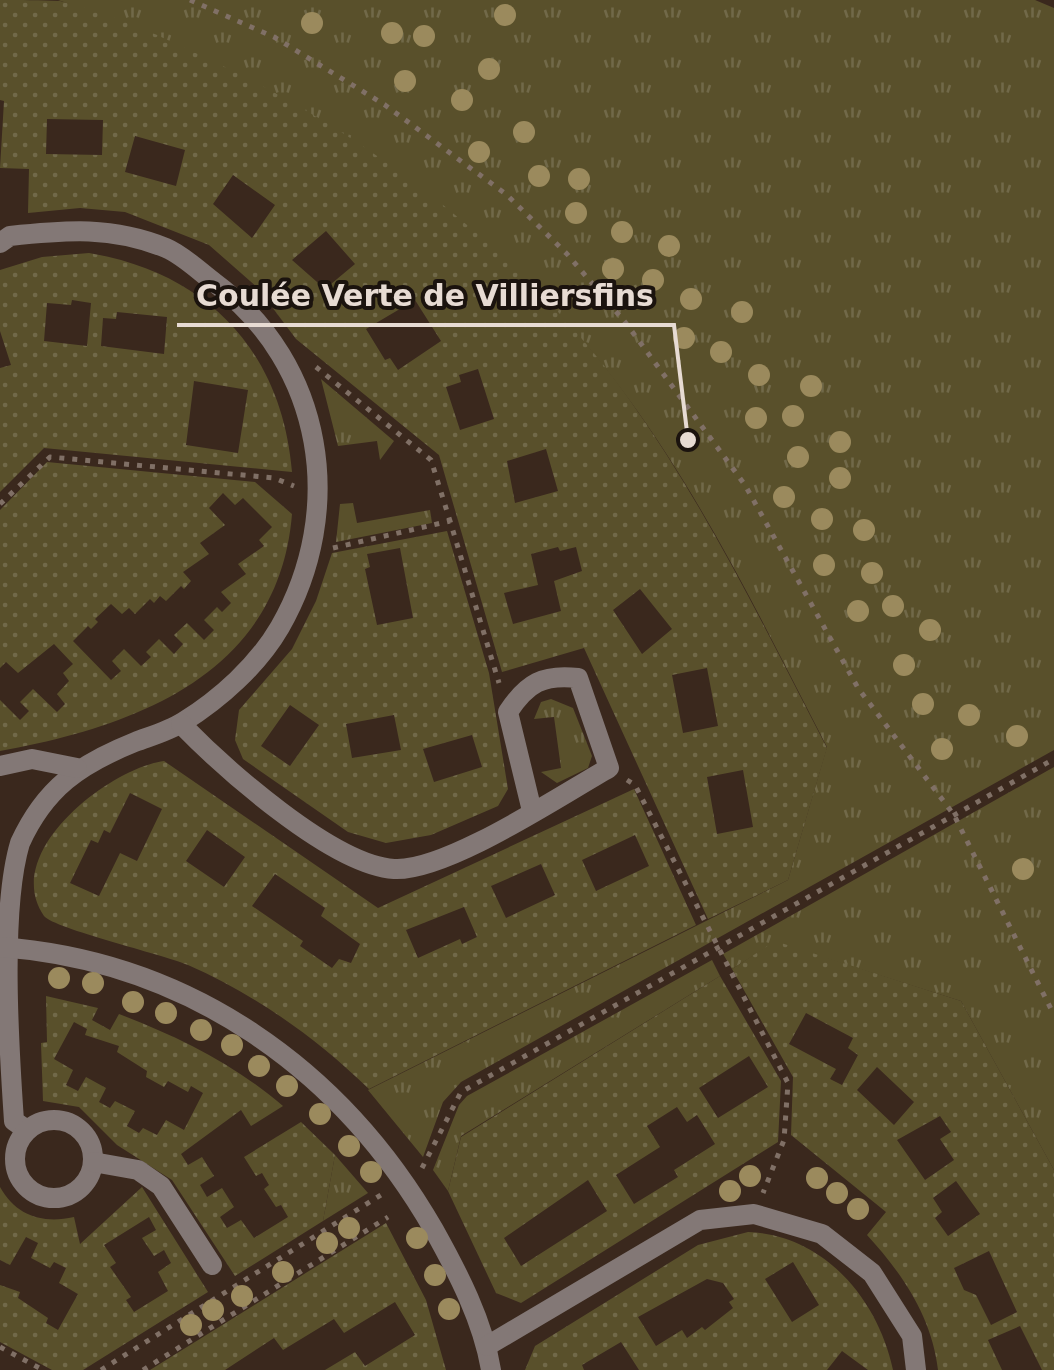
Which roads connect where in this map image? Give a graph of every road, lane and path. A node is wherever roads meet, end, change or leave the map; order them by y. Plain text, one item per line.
1 (190, 0) edge
2 (0, 243) edge
3 (283, 359) junction
4 (320, 498) junction
5 (0, 504) edge
6 (450, 520) junction
7 (311, 553) junction
8 (508, 712) junction
9 (181, 724) junction
10 (1054, 759) edge
11 (0, 766) edge
12 (77, 768) junction
13 (609, 768) junction
14 (532, 811) junction
15 (954, 815) junction
16 (2, 947) edge
17 (716, 949) junction
18 (1054, 1015) edge
19 (27, 1130) junction
20 (93, 1162) junction
21 (424, 1166) dead end
22 (392, 1188) dead end
23 (754, 1214) junction
24 (388, 1216) dead end
25 (212, 1265) dead end
26 (487, 1346) junction
27 (0, 1347) edge
28 (43, 1370) edge
29 (101, 1370) edge
30 (143, 1370) edge
31 (491, 1370) edge
32 (916, 1370) edge

1 - 15 path
2 - 3 street
3 - 4 street
3 - 6 path
4 - 5 path
4 - 7 street
6 - 7 path
6 - 8 path
7 - 9 street
8 - 13 street
8 - 14 street
9 - 12 street
9 - 14 street
10 - 15 path
11 - 12 street
12 - 16 street
13 - 14 street
13 - 17 path
15 - 17 path
15 - 18 path
16 - 19 street
16 - 26 street
17 - 21 path
17 - 23 path
19 - 20 street
19 - 20 street
20 - 25 street
22 - 29 path
23 - 26 street
23 - 32 street
24 - 30 path
26 - 31 street
27 - 28 path

